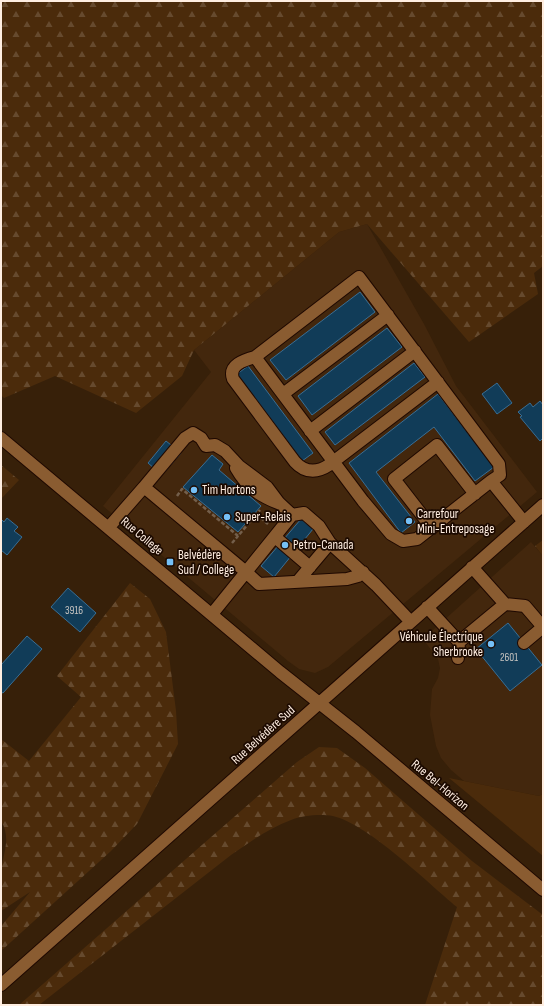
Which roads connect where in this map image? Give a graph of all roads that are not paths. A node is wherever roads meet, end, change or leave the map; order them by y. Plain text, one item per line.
1 (388, 316) junction
2 (415, 352) junction
3 (255, 357) junction
4 (438, 382) junction
5 (283, 394) junction
6 (310, 431) junction
7 (1, 438) edge
8 (334, 462) junction
9 (491, 481) junction
10 (144, 487) junction
11 (476, 494) junction
12 (543, 505) edge
13 (292, 515) junction
14 (524, 522) junction
15 (109, 527) junction
16 (432, 528) junction
17 (275, 537) junction
18 (330, 543) junction
19 (472, 567) junction
20 (310, 568) junction
21 (246, 572) junction
22 (363, 572) junction
23 (298, 581) junction
24 (505, 604) junction
25 (427, 607) junction
26 (212, 614) junction
27 (411, 622) junction
28 (459, 642) junction
29 (524, 643) dead end
30 (458, 658) dead end
31 (319, 703) junction
32 (543, 890) edge
33 (1, 985) edge

1 - 2 street
1 - 3 street
1 - 5 street
2 - 4 street
2 - 6 street
3 - 5 street
3 - 8 street
4 - 8 street
4 - 9 street
5 - 6 street
6 - 8 street
7 - 15 street, Rue College
8 - 16 street
9 - 11 street
9 - 14 street
10 - 13 street
10 - 15 street
10 - 21 street
11 - 16 street
11 - 16 street
12 - 14 street, Rue Belvédère Sud
13 - 17 street
13 - 18 street
14 - 19 street, Rue Belvédère Sud
15 - 26 street, Rue College
17 - 20 street
17 - 21 street
18 - 20 street
18 - 22 street
19 - 24 street
19 - 25 street, Rue Belvédère Sud
20 - 23 street
21 - 23 street
21 - 26 street
22 - 23 street
22 - 27 street
24 - 28 street
24 - 29 street
25 - 27 street, Rue Belvédère Sud
25 - 28 street
26 - 31 street, Rue College
27 - 31 street, Rue Belvédère Sud
28 - 30 street
31 - 32 street, Rue Bel-Horizon
31 - 33 street, Rue Belvédère Sud

